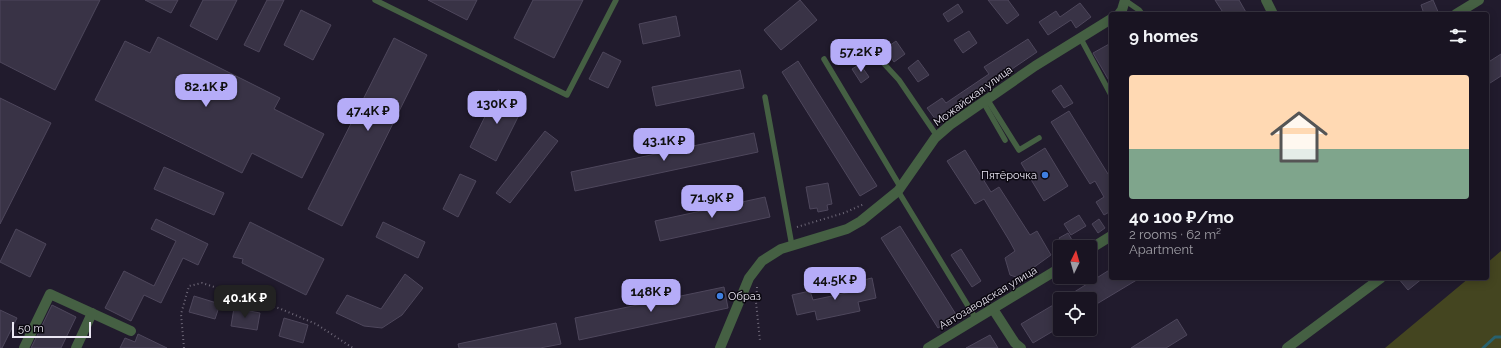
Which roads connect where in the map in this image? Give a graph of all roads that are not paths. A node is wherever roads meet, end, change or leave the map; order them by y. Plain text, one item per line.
1 (375, 0) edge
2 (616, 0) edge
3 (1266, 0) edge
4 (1474, 2) edge
5 (1123, 8) edge
6 (1140, 12) edge
7 (1272, 12) edge
8 (1459, 12) edge
9 (1109, 20) edge
10 (1081, 39) junction
11 (876, 54) dead end
12 (824, 59) dead end
13 (1109, 92) edge
14 (765, 97) dead end
15 (987, 103) junction
16 (938, 136) junction
17 (1039, 138) dead end
18 (1005, 140) dead end
19 (899, 190) junction
20 (1109, 237) edge
21 (1097, 245) edge
22 (792, 246) junction
23 (1053, 272) edge
24 (1378, 280) edge
25 (993, 309) junction
26 (92, 314) junction
27 (976, 319) junction
28 (131, 331) dead end
29 (24, 348) edge
30 (76, 348) edge
31 (720, 348) edge
32 (928, 348) edge
33 (1021, 348) edge
34 (1287, 348) edge

1 - 2 lane
3 - 7 street
4 - 8 street
5 - 6 lane
9 - 10 street, Можайская улица
10 - 13 lane
10 - 15 street, Можайская улица
11 - 16 lane
12 - 19 lane
14 - 22 lane
15 - 16 street, Можайская улица
15 - 17 lane
15 - 18 lane
16 - 19 street, Можайская улица
19 - 22 street, Можайская улица
19 - 27 lane
20 - 21 street
22 - 31 street, Можайская улица
23 - 25 street, Автозаводская улица
24 - 34 street
25 - 27 street, Автозаводская улица
25 - 33 street
26 - 28 street
26 - 29 street
26 - 30 street
27 - 32 street, Автозаводская улица

